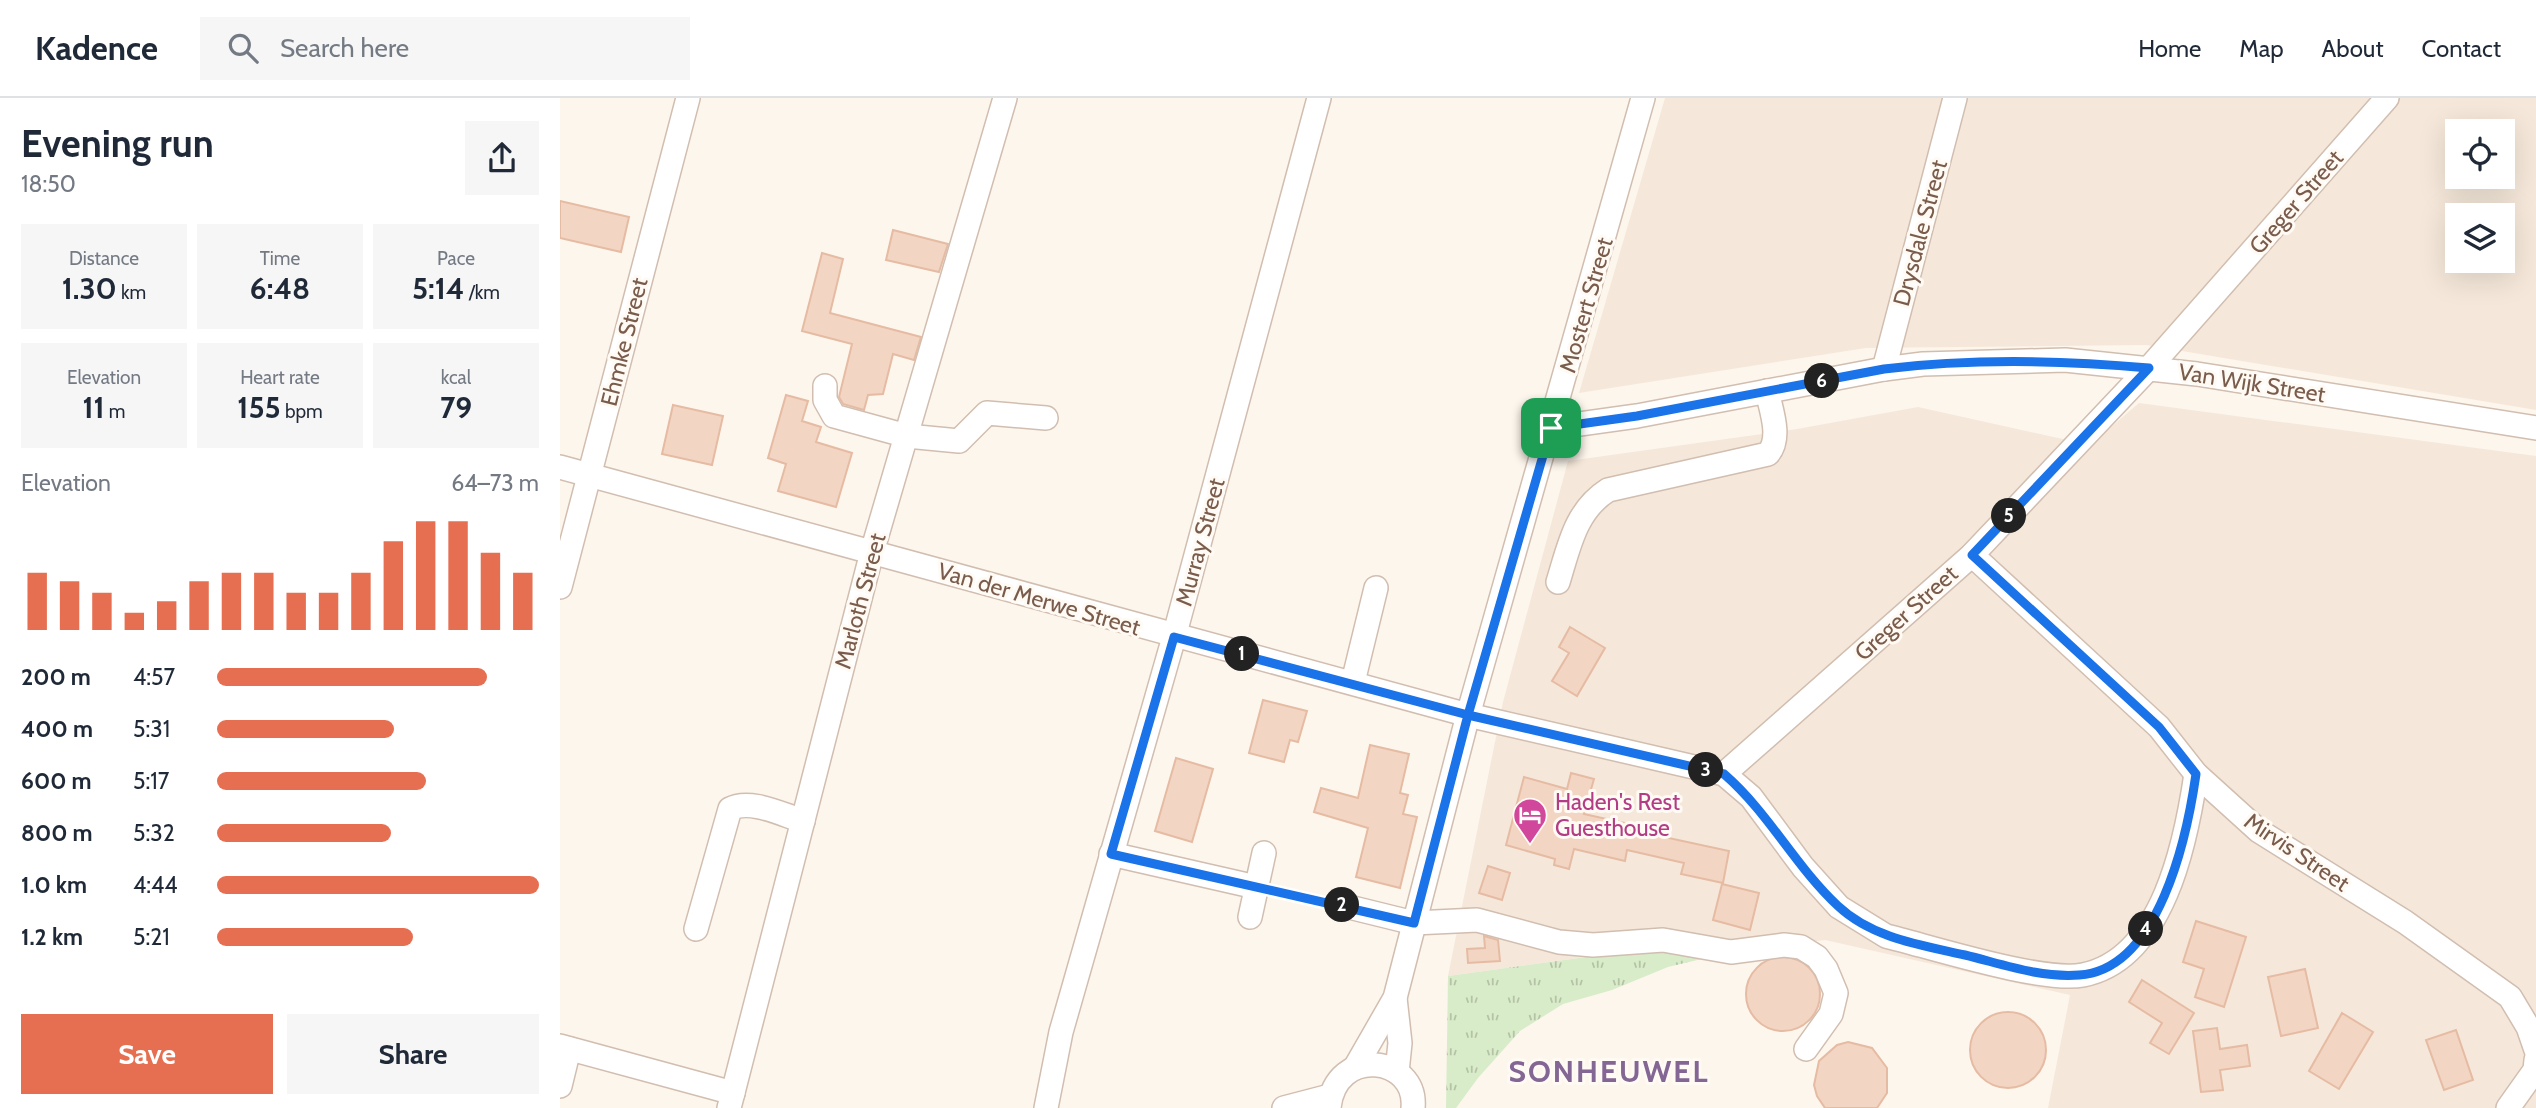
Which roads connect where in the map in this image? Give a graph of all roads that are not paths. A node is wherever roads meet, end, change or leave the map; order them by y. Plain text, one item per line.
1 (688, 98) edge
2 (1005, 98) edge
3 (1319, 98) edge
4 (1643, 98) edge
5 (1955, 98) edge
6 (2387, 98) edge
7 (2149, 368) junction
8 (1884, 369) junction
9 (825, 386) dead end
10 (1767, 391) junction
11 (1046, 418) dead end
12 (2534, 425) edge
13 (1551, 428) junction
14 (907, 436) junction
15 (560, 467) edge
16 (591, 476) junction
17 (873, 552) junction
18 (1972, 555) junction
19 (1558, 583) dead end
20 (560, 587) edge
21 (1376, 587) dead end
22 (1174, 637) junction
23 (1353, 682) junction
24 (1468, 715) junction
25 (1724, 774) junction
26 (2196, 774) junction
27 (803, 821) junction
28 (1264, 853) dead end
29 (1111, 854) junction
30 (1256, 887) junction
31 (1345, 906) road end
32 (1250, 917) dead end
33 (1414, 923) junction
34 (696, 929) dead end
35 (1395, 998) junction
36 (565, 1048) edge
37 (1806, 1049) dead end
38 (2536, 1050) edge
39 (2536, 1060) edge
40 (1356, 1066) junction
41 (1397, 1072) junction
42 (560, 1086) edge
43 (731, 1101) edge
44 (1330, 1102) edge
45 (1046, 1108) edge
46 (1284, 1108) edge
47 (1413, 1108) edge
48 (2508, 1108) edge

1 - 16 street, Ehmke Street
2 - 14 street, Marloth Street
3 - 22 street, Murray Street
4 - 13 street, Mostert Street
5 - 8 street, Drysdale Street
6 - 7 street, Greger Street
7 - 8 street, Van Wijk Street
7 - 12 street, Van Wijk Street
7 - 18 street, Greger Street
8 - 10 street, Van Wijk Street
9 - 14 street
10 - 13 street, Van Wijk Street
10 - 19 street
11 - 14 street
13 - 24 street, Mostert Street
14 - 17 street, Marloth Street
15 - 16 street, Van der Merwe Street
16 - 17 street, Van der Merwe Street
16 - 20 street, Ehmke Street
17 - 22 street, Van der Merwe Street
17 - 27 street, Marloth Street
18 - 25 street, Greger Street
18 - 26 street, Mirvis Street
21 - 23 street
22 - 23 street, Van der Merwe Street
22 - 29 street, Murray Street
23 - 24 street, Van der Merwe Street
24 - 25 street, Van der Merwe Street
24 - 33 street, Mostert Street
25 - 26 street
26 - 38 street, Mirvis Street
27 - 34 street
27 - 43 street, Marloth Street
28 - 30 street
29 - 30 street
29 - 45 street, Murray Street
30 - 32 street
31 - 33 street
33 - 35 street, Mostert Street
33 - 37 street
35 - 40 street, Mostert Street
35 - 41 street, Mostert Street
36 - 42 street
36 - 43 street
39 - 48 street
40 - 41 street
40 - 44 street, Mostert Street
41 - 47 street
44 - 46 street

